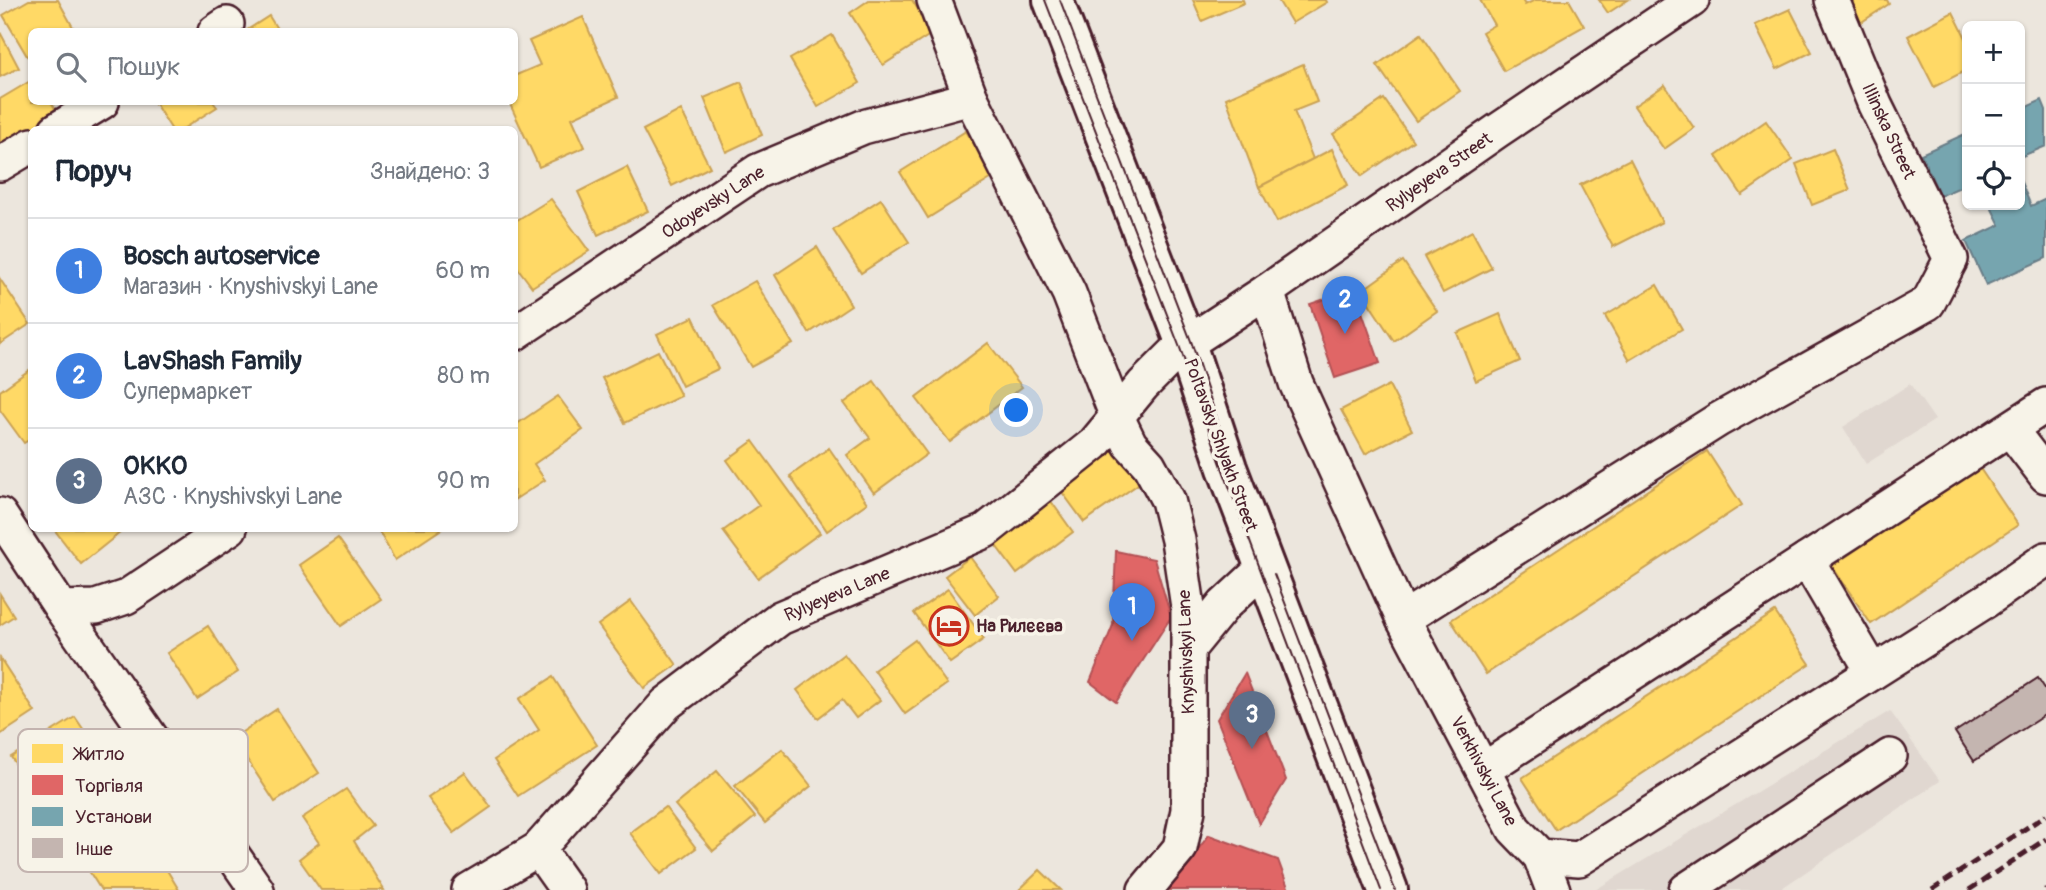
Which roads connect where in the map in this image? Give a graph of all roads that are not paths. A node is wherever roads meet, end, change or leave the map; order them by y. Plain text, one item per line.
1 (934, 0) edge
2 (1053, 0) edge
3 (1692, 0) edge
4 (1832, 0) edge
5 (971, 99) junction
6 (97, 105) edge
7 (63, 126) edge
8 (28, 147) edge
9 (0, 164) edge
10 (1267, 291) junction
11 (518, 331) edge
12 (1185, 344) junction
13 (2046, 405) edge
14 (1117, 417) junction
15 (2010, 429) junction
16 (2046, 476) edge
17 (0, 515) edge
18 (224, 532) edge
19 (2046, 559) edge
20 (1807, 560) junction
21 (1266, 566) junction
22 (61, 608) junction
23 (1403, 619) junction
24 (1189, 648) junction
25 (1873, 672) junction
26 (145, 729) edge
27 (1890, 756) dead end
28 (1483, 770) junction
29 (538, 849) junction
30 (1540, 856) junction
31 (244, 872) edge
32 (257, 890) edge
33 (469, 890) edge
34 (567, 890) edge
35 (1145, 890) edge
36 (1388, 890) edge
37 (1553, 890) edge
38 (1686, 890) edge

1 - 5 street, Knyshivskyi Lane
2 - 12 main road, Poltavsky Shlyakh Street
3 - 10 street, Rylyeyeva Street
4 - 23 street, Illinska Street
5 - 11 street, Odoyevsky Lane
5 - 14 street, Knyshivskyi Lane
6 - 7 street
8 - 9 street
10 - 12 street, Rylyeyeva Street
10 - 23 street, Verkhivskyi Lane
12 - 14 street, Rylyeyeva Lane
12 - 21 main road, Poltavsky Shlyakh Street
13 - 15 street
14 - 24 street, Knyshivskyi Lane
14 - 29 street, Rylyeyeva Lane
15 - 16 street
15 - 20 street
17 - 22 street
18 - 22 street
19 - 25 street
20 - 25 street
20 - 28 street
21 - 24 street
21 - 36 main road, Poltavsky Shlyakh Street
22 - 26 street
23 - 28 street, Verkhivskyi Lane
24 - 35 street, Knyshivskyi Lane
25 - 30 street
27 - 38 street
28 - 30 street, Verkhivskyi Lane
29 - 33 street, Rylyeyeva Lane
29 - 34 street
30 - 37 street
31 - 32 street

